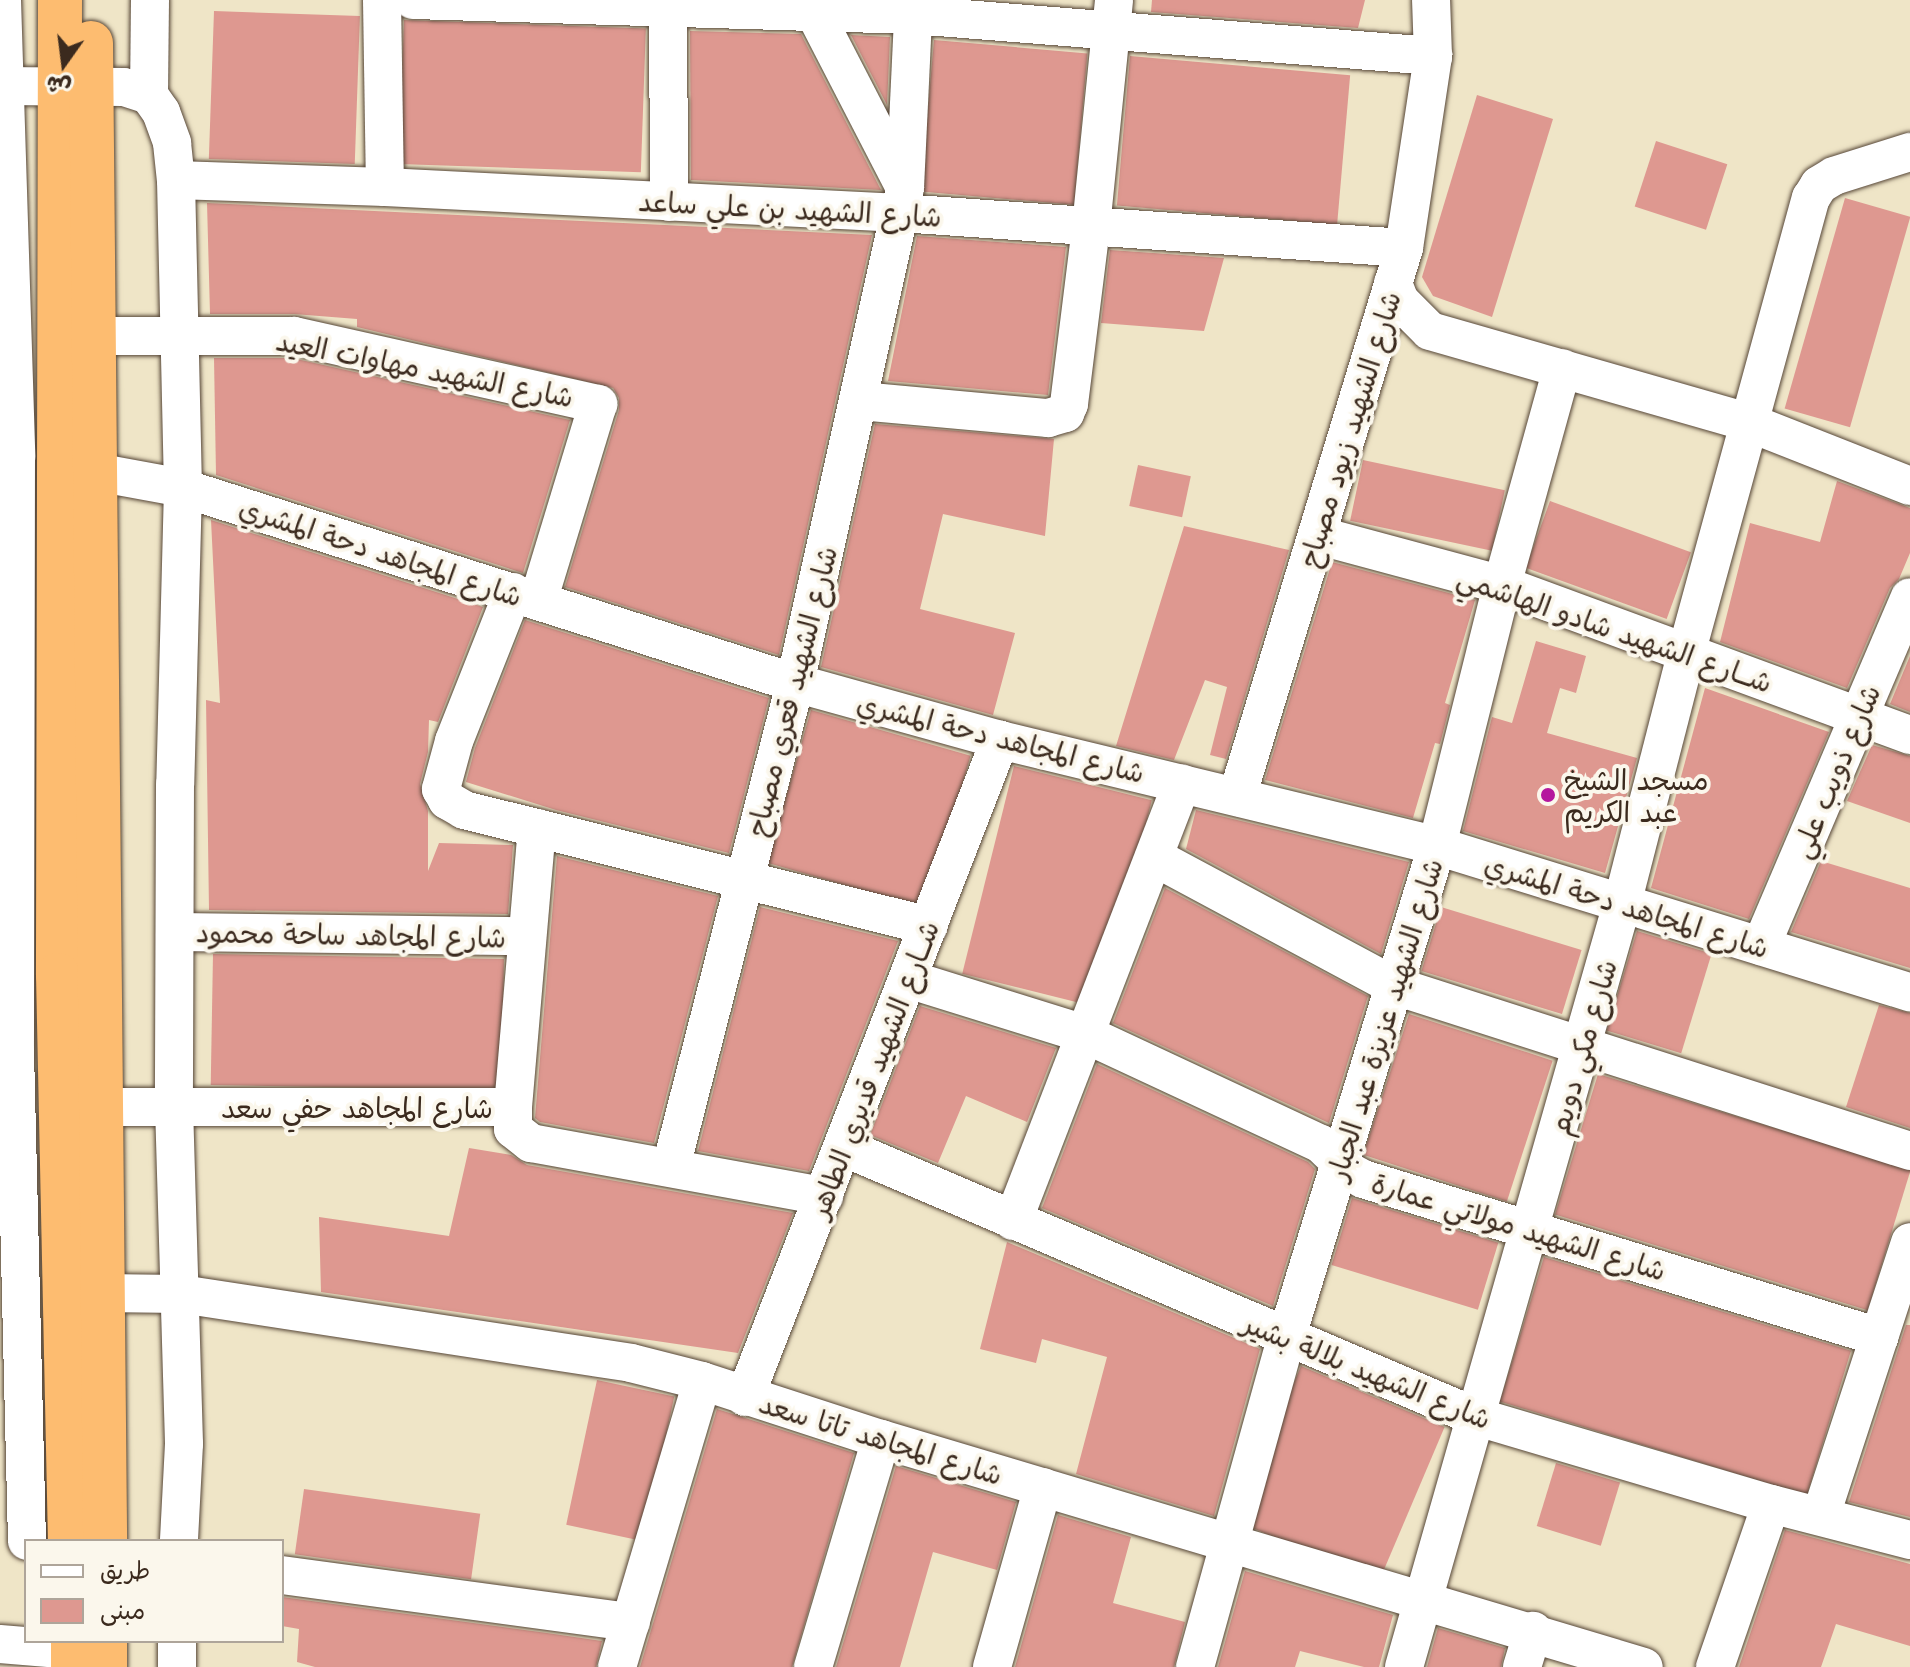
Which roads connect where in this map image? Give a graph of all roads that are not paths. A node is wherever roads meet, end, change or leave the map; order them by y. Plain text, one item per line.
1 (2, 0) edge
2 (60, 0) edge
3 (90, 0) edge
4 (150, 0) edge
5 (382, 0) edge
6 (413, 0) edge
7 (1431, 0) edge
8 (668, 5) edge
9 (811, 5) edge
10 (914, 8) edge
11 (1004, 11) edge
12 (1113, 15) edge
13 (1433, 56) junction
14 (3, 86) edge
15 (76, 86) junction
16 (149, 95) junction
17 (1910, 152) edge
18 (176, 180) junction
19 (385, 187) junction
20 (902, 201) junction
21 (669, 202) junction
22 (1091, 227) junction
23 (1404, 248) junction
24 (1393, 283) junction
25 (94, 336) junction
26 (180, 336) junction
27 (1562, 368) junction
28 (860, 401) junction
29 (1750, 423) junction
30 (96, 472) junction
31 (1910, 486) edge
32 (183, 488) junction
33 (1317, 535) junction
34 (1502, 585) junction
35 (526, 596) junction
36 (1910, 597) edge
37 (7, 637) edge
38 (60, 640) junction
39 (1686, 654) junction
40 (795, 683) junction
41 (1858, 715) junction
42 (1910, 735) edge
43 (1000, 740) junction
44 (1182, 783) junction
45 (1237, 797) junction
46 (537, 828) junction
47 (1437, 846) junction
48 (1154, 857) junction
49 (744, 881) junction
50 (1622, 904) junction
51 (929, 926) junction
52 (175, 932) junction
53 (527, 936) junction
54 (1761, 946) junction
55 (908, 979) junction
56 (1395, 986) junction
57 (1910, 992) edge
58 (1085, 1034) junction
59 (79, 1048) junction
60 (1581, 1048) junction
61 (7, 1051) edge
62 (174, 1106) junction
63 (98, 1107) junction
64 (513, 1107) junction
65 (9, 1129) edge
66 (843, 1147) junction
67 (1910, 1151) edge
68 (1340, 1164) junction
69 (671, 1167) junction
70 (824, 1196) junction
71 (1013, 1221) junction
72 (1529, 1227) junction
73 (1910, 1242) edge
74 (101, 1293) junction
75 (181, 1294) junction
76 (1879, 1337) junction
77 (1286, 1339) junction
78 (702, 1381) junction
79 (745, 1397) junction
80 (1474, 1416) junction
81 (881, 1439) junction
82 (1043, 1487) junction
83 (1771, 1504) junction
84 (1821, 1515) junction
85 (27, 1539) edge
86 (70, 1539) edge
87 (105, 1539) edge
88 (179, 1539) edge
89 (1910, 1540) edge
90 (1230, 1542) junction
91 (284, 1575) edge
92 (1424, 1599) junction
93 (631, 1622) junction
94 (1533, 1631) junction
95 (177, 1643) edge
96 (177, 1667) edge
97 (617, 1667) edge
98 (813, 1667) edge
99 (992, 1667) edge
100 (1195, 1667) edge
101 (1404, 1667) edge
102 (1522, 1667) edge
103 (1644, 1667) edge
104 (1715, 1667) edge

1 - 14 street
2 - 15 highway
3 - 15 highway
4 - 16 street
5 - 19 street
6 - 8 street
7 - 13 street, شارع الشهيد زيود مصباح
8 - 9 street
8 - 21 street
9 - 10 street
9 - 20 street
10 - 11 street
10 - 20 street, شارع الشهيد قعري مصباح
11 - 12 street
12 - 13 street
12 - 22 street
13 - 23 street, شارع الشهيد زيود مصباح
14 - 15 street
14 - 37 street
15 - 16 street
15 - 25 highway
15 - 38 highway
16 - 18 street
17 - 29 street, شارع مكي دويم
18 - 19 street, شارع الشهيد بن علي ساعد
18 - 26 street
19 - 21 street, شارع الشهيد بن علي ساعد
20 - 21 street, شارع الشهيد بن علي ساعد
20 - 22 street, شارع الشهيد بن علي ساعد
20 - 28 street, شارع الشهيد قعري مصباح
22 - 23 street, شارع الشهيد بن علي ساعد
22 - 28 street
23 - 24 street, شارع الشهيد زيود مصباح
24 - 27 street
24 - 33 street, شارع الشهيد زيود مصباح
25 - 26 street, شارع الشهيد مهاوات العيد
25 - 30 highway
26 - 32 street
26 - 35 street, شارع الشهيد مهاوات العيد
27 - 29 street
27 - 34 street, شارع الشهيد عزيزة عبد الجبار
28 - 40 street, شارع الشهيد قعري مصباح
29 - 31 street
29 - 39 street, شارع مكي دويم
30 - 32 street, شارع المجاهد دحة المشري
30 - 59 highway
32 - 35 street, شارع المجاهد دحة المشري
32 - 52 street
33 - 34 street, شــارع الشهيد شادو الهاشمي
33 - 45 street, شارع الشهيد زيود مصباح
34 - 39 street, شــارع الشهيد شادو الهاشمي
34 - 47 street, شارع الشهيد عزيزة عبد الجبار
35 - 40 street, شارع المجاهد دحة المشري
35 - 46 street
36 - 41 street, شارع ذويب علي
37 - 38 street
37 - 61 street
38 - 59 highway
39 - 41 street, شــارع الشهيد شادو الهاشمي
39 - 50 street, شارع مكي دويم
40 - 43 street, شارع المجاهد دحة المشري
40 - 49 street, شارع الشهيد قعري مصباح
41 - 42 street, شــارع الشهيد شادو الهاشمي
41 - 54 street, شارع ذويب علي
43 - 44 street, شارع المجاهد دحة المشري
43 - 51 street, شــارع الشهيد قديري الطاهر
44 - 45 street, شارع المجاهد دحة المشري
44 - 48 street
45 - 47 street, شارع المجاهد دحة المشري
46 - 49 street
46 - 53 street
47 - 50 street, شارع المجاهد دحة المشري
47 - 56 street, شارع الشهيد عزيزة عبد الجبار
48 - 56 street
48 - 58 street
49 - 51 street
49 - 69 street, شارع الشهيد قعري مصباح
50 - 54 street, شارع المجاهد دحة المشري
50 - 60 street, شارع مكي دويم
51 - 55 street, شــارع الشهيد قديري الطاهر
52 - 53 street, شارع المجاهد ساحة محمود
52 - 62 street
53 - 64 street
54 - 57 street, شارع المجاهد دحة المشري
55 - 58 street, شارع الشهيد مولاتي عمارة
55 - 66 street, شــارع الشهيد قديري الطاهر
56 - 60 street
56 - 68 street, شارع الشهيد عزيزة عبد الجبار
58 - 68 street, شارع الشهيد مولاتي عمارة
58 - 71 street
59 - 61 street
59 - 63 highway
59 - 86 highway
60 - 67 street
60 - 72 street, شارع مكي دويم
61 - 65 street
62 - 63 street, شارع المجاهد حفي سعد
62 - 64 street, شارع المجاهد حفي سعد
62 - 75 street
63 - 74 highway
64 - 69 street, شارع المجاهد حفي سعد
65 - 85 street
66 - 70 street, شــارع الشهيد قديري الطاهر
66 - 71 street, شارع الشهيد بلالة بشير
68 - 72 street, شارع الشهيد مولاتي عمارة
68 - 77 street, شارع الشهيد عزيزة عبد الجبار
69 - 70 street, شارع المجاهد حفي سعد
70 - 79 street, شــارع الشهيد قديري الطاهر
71 - 77 street, شارع الشهيد بلالة بشير
72 - 76 street, شارع الشهيد مولاتي عمارة
72 - 80 street, شارع مكي دويم
73 - 76 street
74 - 75 street, شارع المجاهد تاتا سعد
74 - 87 highway
75 - 78 street, شارع المجاهد تاتا سعد
75 - 88 street
76 - 84 street
77 - 80 street, شارع الشهيد بلالة بشير
77 - 90 street, شارع الشهيد عزيزة عبد الجبار
78 - 79 street, شارع المجاهد تاتا سعد
78 - 93 street
79 - 81 street, شارع المجاهد تاتا سعد
80 - 83 street, شارع الشهيد بلالة بشير
80 - 92 street, شارع مكي دويم
81 - 82 street, شارع المجاهد تاتا سعد
81 - 98 street
82 - 90 street, شارع المجاهد تاتا سعد
82 - 99 street
83 - 84 street, شارع الشهيد بلالة بشير
83 - 104 street
84 - 89 street, شارع الشهيد بلالة بشير
90 - 92 street, شارع المجاهد تاتا سعد
90 - 100 street, شارع الشهيد عزيزة عبد الجبار
91 - 93 street
92 - 94 street, شارع المجاهد تاتا سعد
92 - 101 street, شارع مكي دويم
93 - 97 street
94 - 102 street
94 - 103 street, شارع المجاهد تاتا سعد
95 - 96 street

